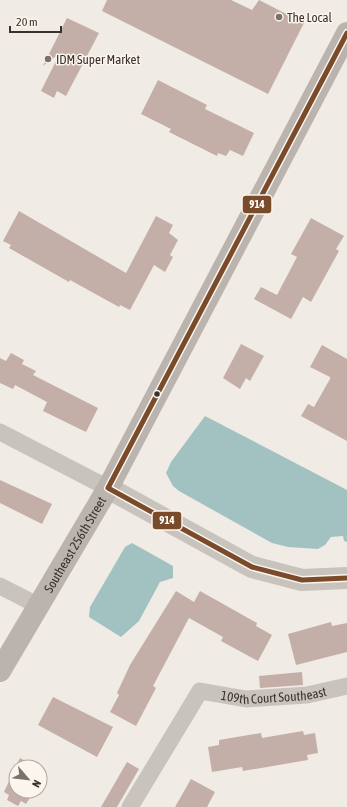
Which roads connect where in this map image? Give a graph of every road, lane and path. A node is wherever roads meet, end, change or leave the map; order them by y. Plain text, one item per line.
1 (347, 33) edge
2 (0, 432) edge
3 (108, 488) junction
4 (347, 578) edge
5 (0, 586) edge
6 (39, 606) junction
7 (0, 671) edge
8 (347, 686) edge
9 (130, 807) edge

1 - 3 main road, Southeast 256th Street
2 - 3 street
3 - 4 street
3 - 6 main road, Southeast 256th Street
5 - 6 street
6 - 7 main road, Southeast 256th Street
8 - 9 street, 109th Court Southeast

